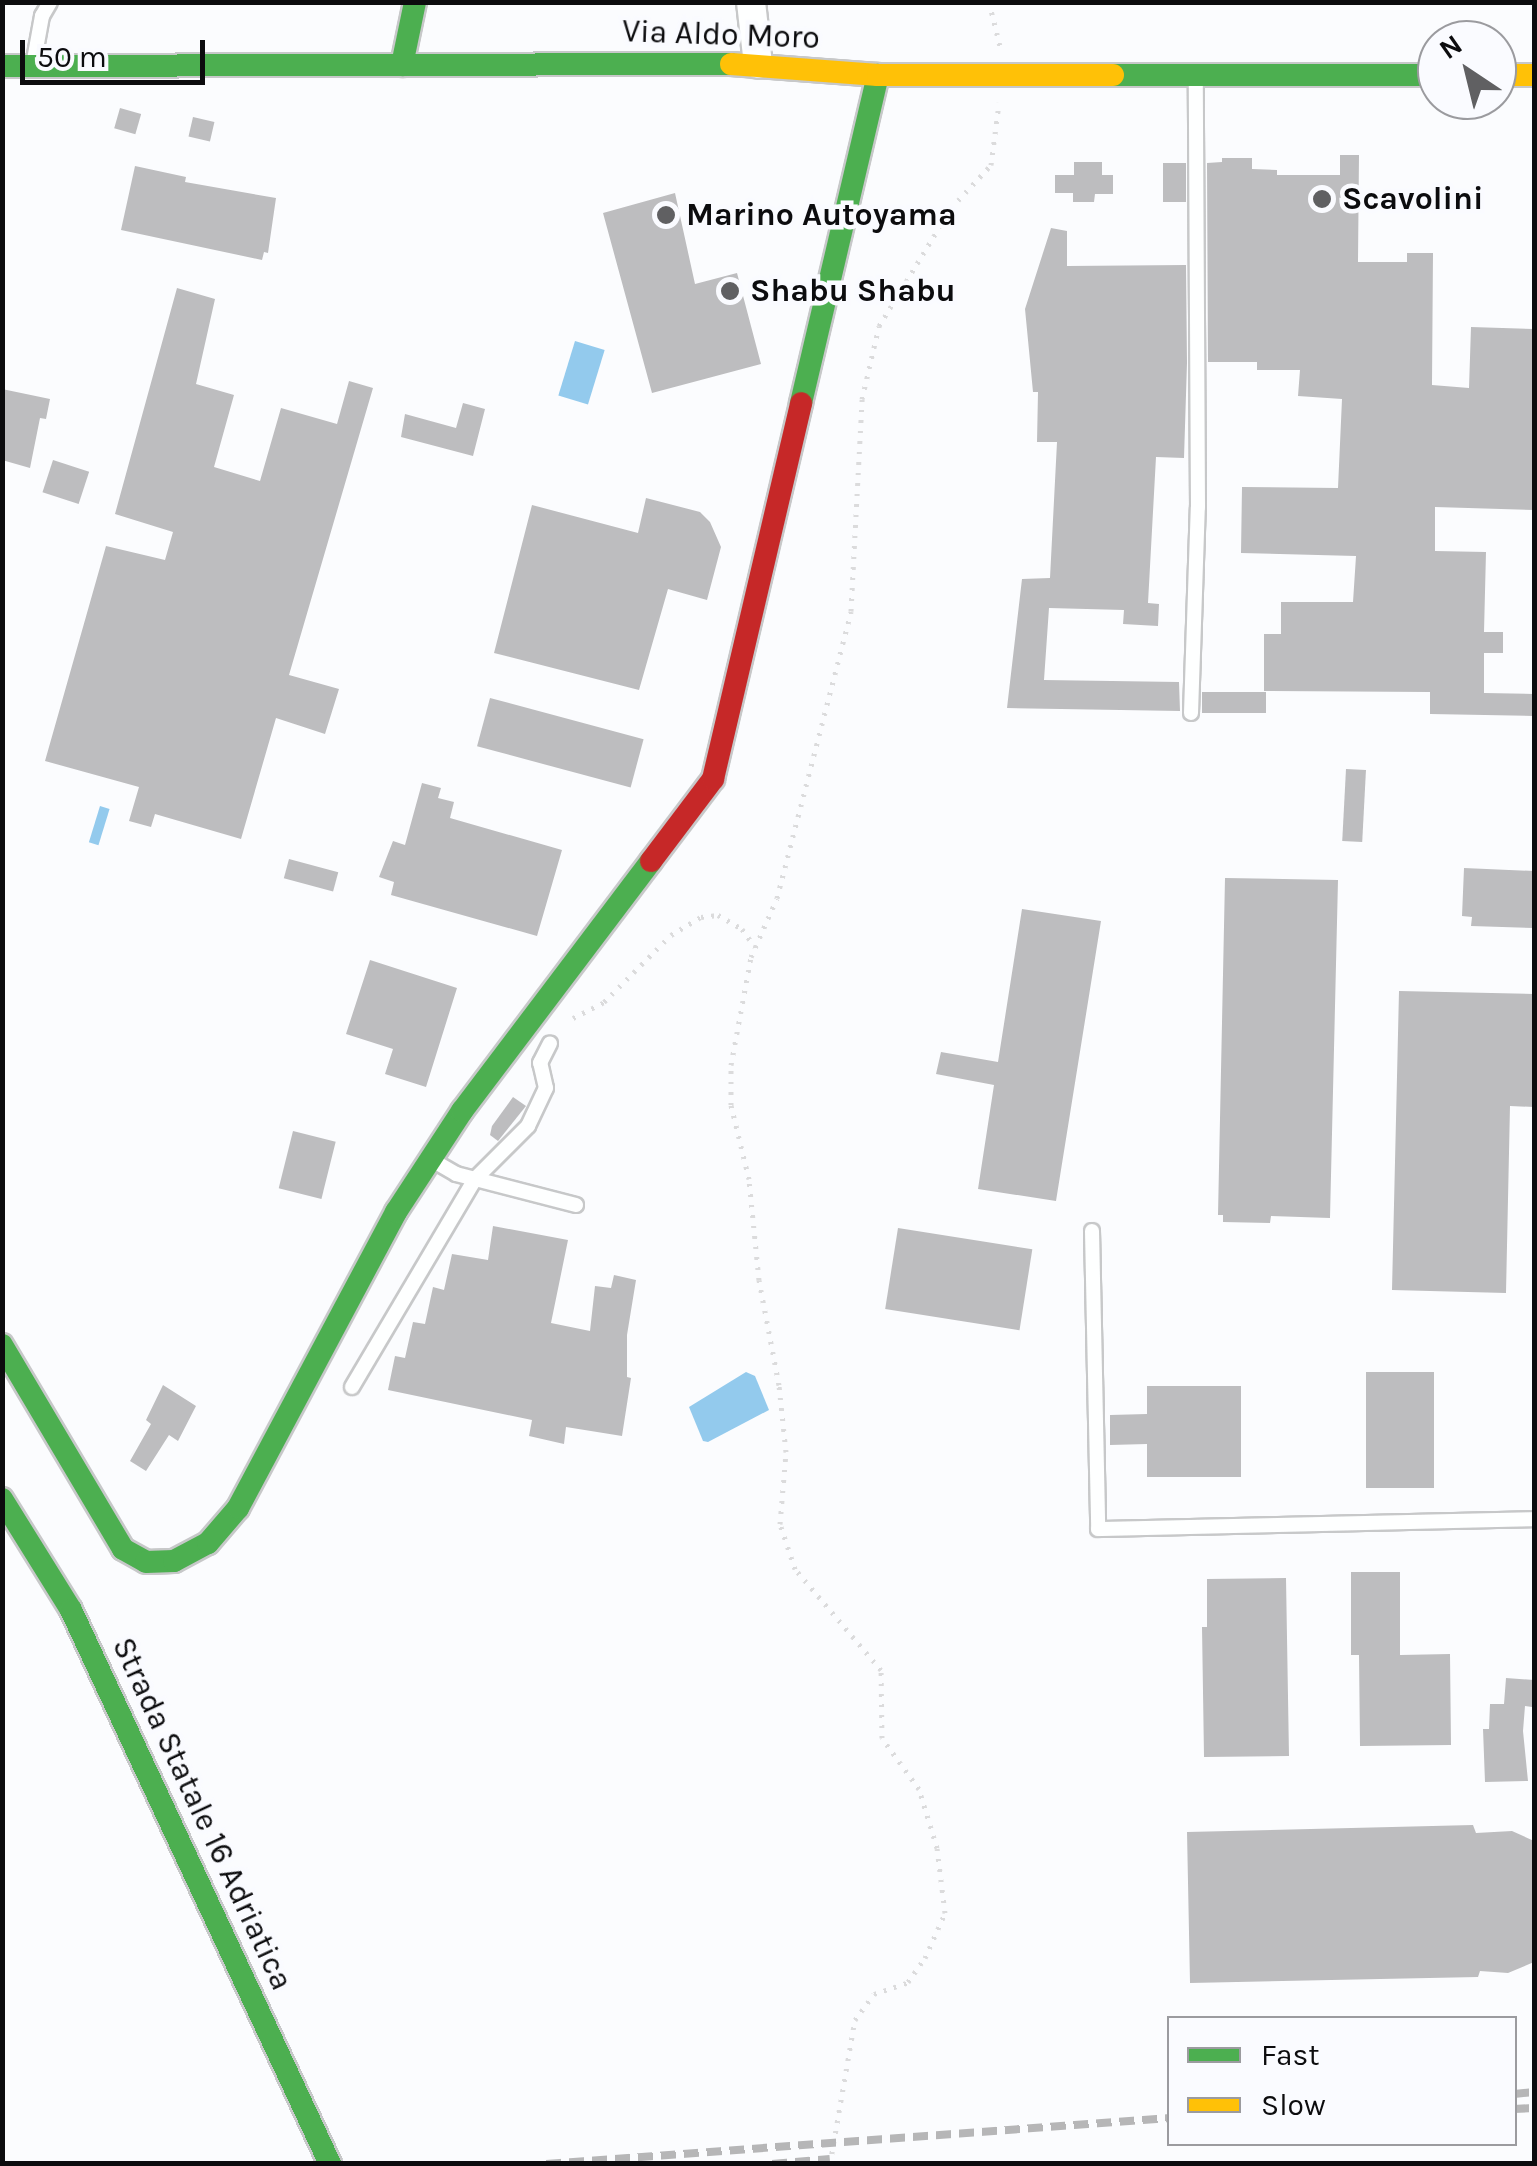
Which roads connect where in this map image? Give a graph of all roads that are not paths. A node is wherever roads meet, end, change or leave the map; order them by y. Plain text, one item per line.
1 (50, 2) edge
2 (415, 2) edge
3 (751, 2) edge
4 (758, 64) junction
5 (402, 65) junction
6 (2, 66) edge
7 (33, 66) junction
8 (878, 74) junction
9 (1196, 75) junction
10 (1417, 75) edge
11 (1191, 713) dead end
12 (550, 1043) road end
13 (432, 1159) junction
14 (475, 1179) junction
15 (576, 1205) dead end
16 (1092, 1231) dead end
17 (2, 1344) edge
18 (352, 1387) dead end
19 (2, 1499) edge
20 (1534, 1519) edge
21 (330, 2164) edge

1 - 7 lane
2 - 5 main road
3 - 4 street
4 - 5 main road, Via Aldo Moro
4 - 8 main road, Via Aldo Moro
5 - 7 main road, Via Aldo Moro
6 - 7 main road, Via Aldo Moro
8 - 9 main road, Via Aldo Moro
8 - 13 main road
9 - 10 main road, Via Aldo Moro
9 - 11 lane
12 - 14 lane
13 - 14 lane
13 - 17 main road
14 - 15 lane
14 - 18 lane
16 - 20 lane
19 - 21 main road, Strada Statale 16 Adriatica

